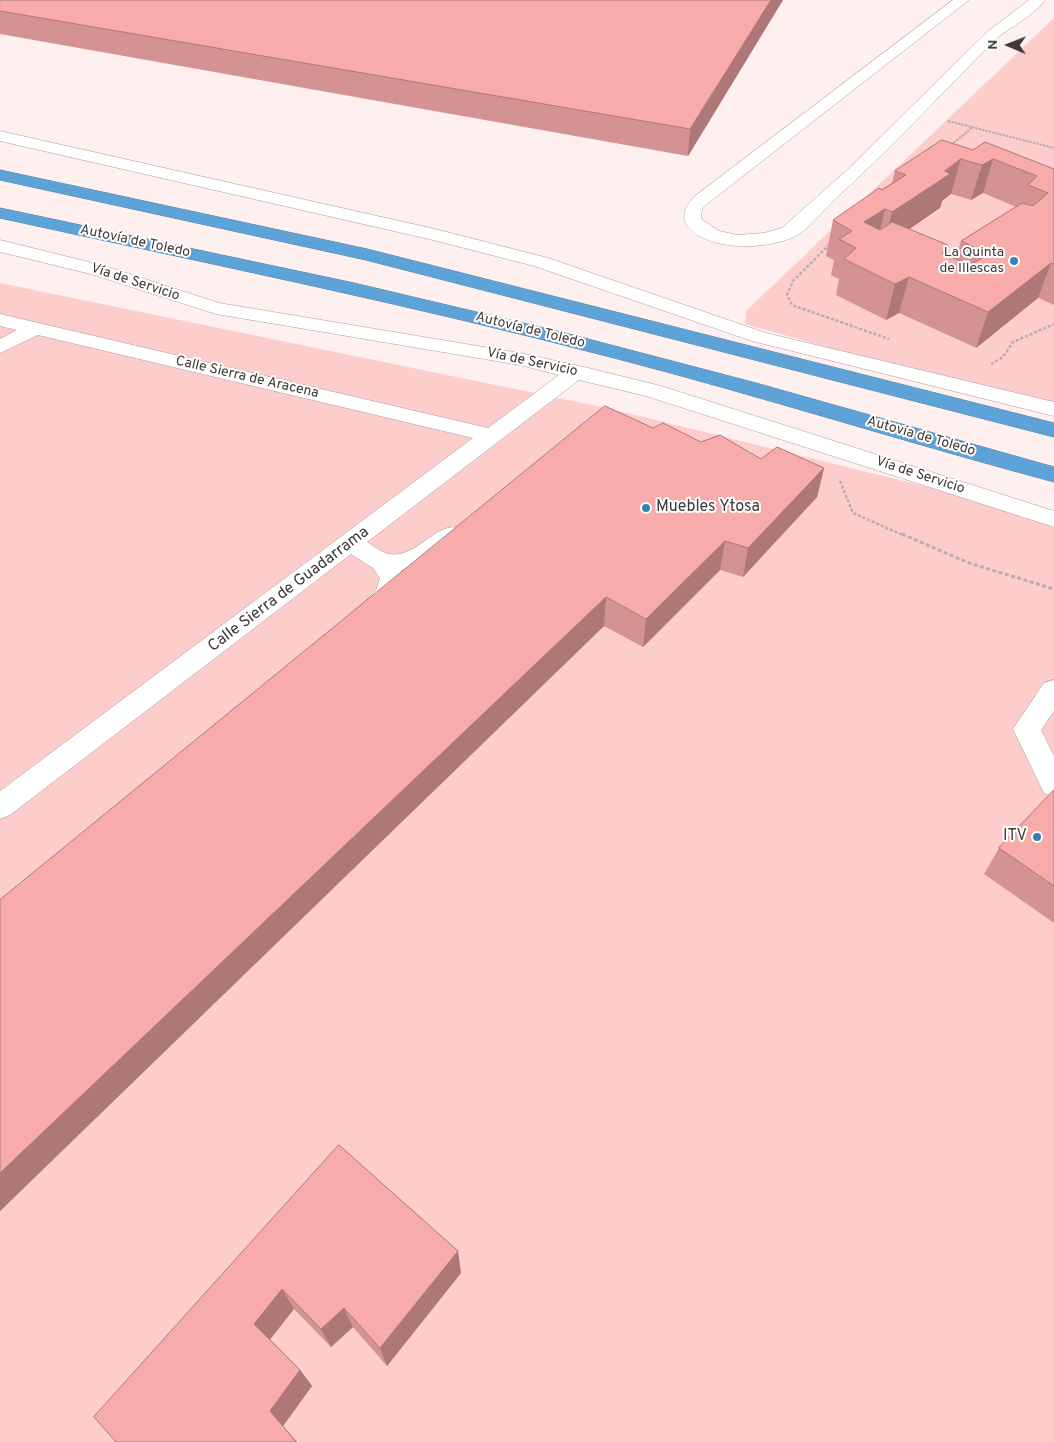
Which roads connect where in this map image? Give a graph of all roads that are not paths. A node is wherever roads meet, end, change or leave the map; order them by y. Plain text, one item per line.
1 (962, 0) edge
2 (1038, 0) edge
3 (0, 136) edge
4 (0, 162) edge
5 (0, 174) edge
6 (0, 212) edge
7 (0, 225) edge
8 (0, 246) edge
9 (367, 255) junction
10 (452, 312) junction
11 (0, 320) edge
12 (34, 329) junction
13 (0, 347) edge
14 (577, 372) junction
15 (1054, 409) edge
16 (1054, 430) edge
17 (494, 436) junction
18 (1054, 474) edge
19 (1054, 519) edge
20 (466, 523) edge
21 (351, 543) junction
22 (382, 562) junction
23 (350, 626) edge
24 (1054, 690) edge
25 (1054, 785) edge
26 (0, 806) edge

1 - 2 street
3 - 15 street
4 - 9 highway
5 - 9 highway
6 - 10 highway, Autovía de Toledo
7 - 10 highway
8 - 14 street, Vía de Servicio
9 - 16 highway
10 - 18 highway, Autovía de Toledo
11 - 12 street, Calle Sierra de Aracena
12 - 13 street
12 - 17 street, Calle Sierra de Aracena
14 - 17 street, Calle Sierra de Guadarrama
14 - 19 street, Vía de Servicio
17 - 21 street, Calle Sierra de Guadarrama
20 - 22 street
21 - 22 street
21 - 26 street, Calle Sierra de Guadarrama
22 - 23 street
24 - 25 street

